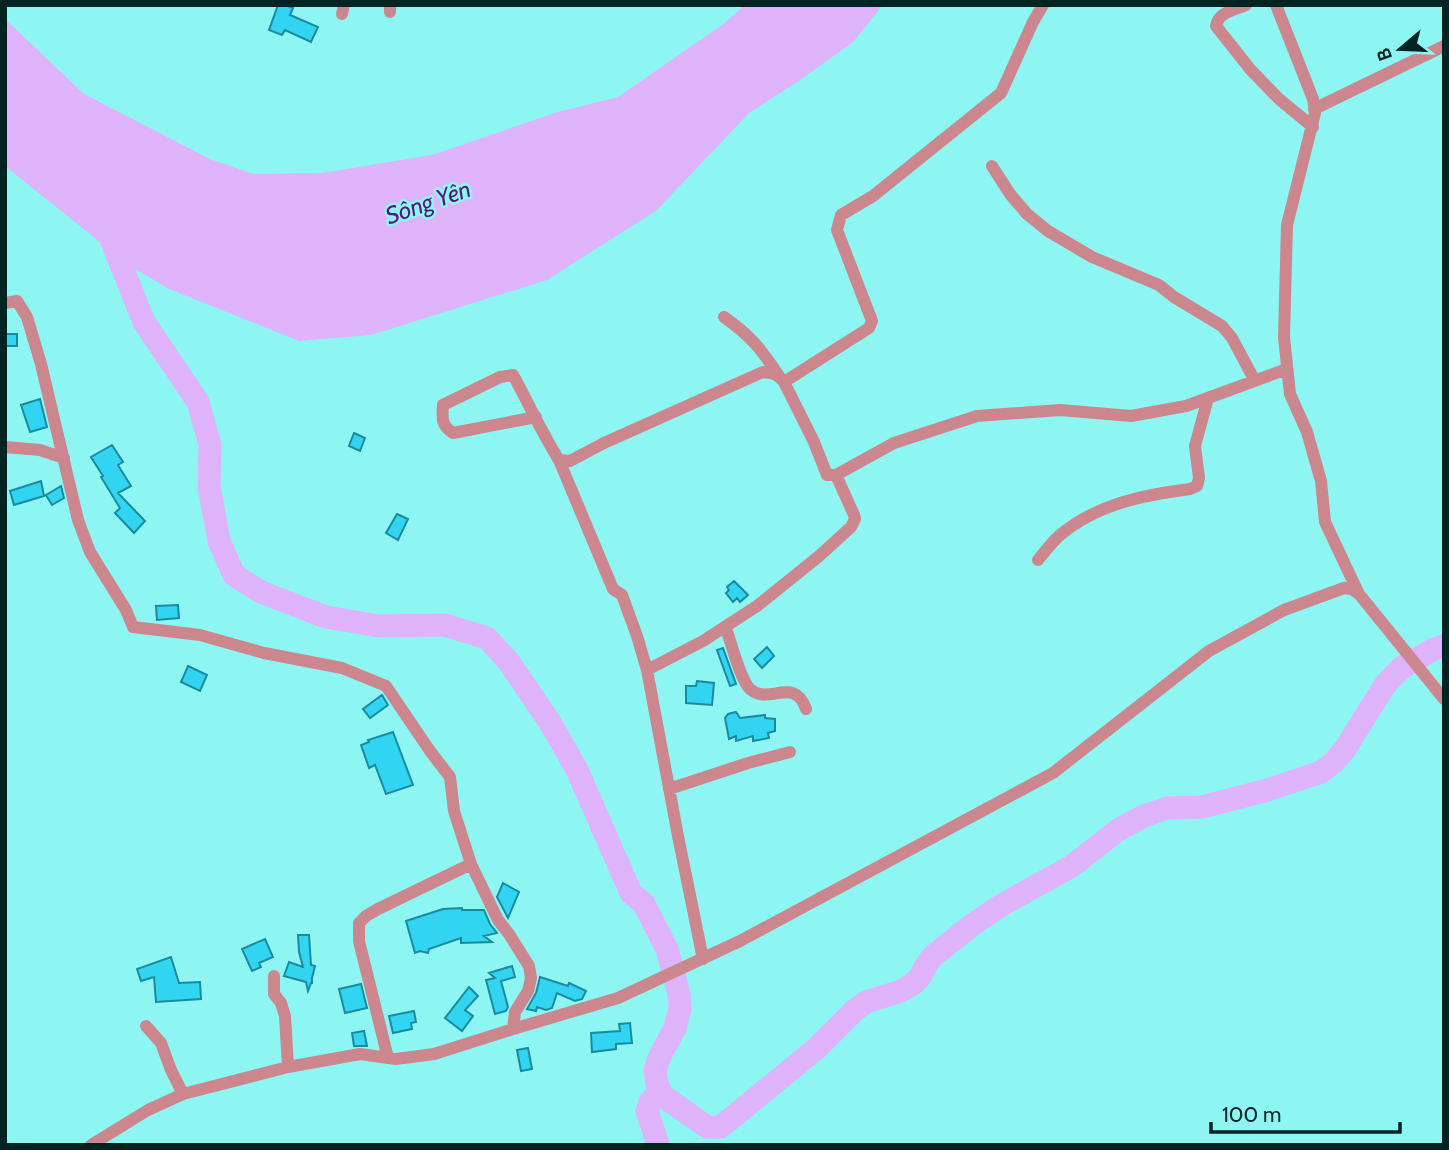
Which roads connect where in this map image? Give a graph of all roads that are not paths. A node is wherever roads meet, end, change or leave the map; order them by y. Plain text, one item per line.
1 (1043, 5) edge
2 (1246, 5) edge
3 (1276, 5) edge
4 (1444, 46) edge
5 (1314, 109) junction
6 (1312, 127) junction
7 (992, 166) dead end
8 (5, 303) edge
9 (724, 317) dead end
10 (1287, 369) junction
11 (782, 379) junction
12 (1255, 381) junction
13 (1208, 398) junction
14 (536, 417) junction
15 (5, 447) edge
16 (64, 458) junction
17 (559, 460) junction
18 (836, 475) junction
19 (1038, 560) dead end
20 (1359, 594) junction
21 (726, 628) junction
22 (647, 670) junction
23 (1444, 699) edge
24 (806, 709) dead end
25 (790, 752) dead end
26 (669, 789) junction
27 (471, 864) junction
28 (697, 962) junction
29 (274, 975) dead end
30 (146, 1026) dead end
31 (513, 1029) junction
32 (388, 1058) junction
33 (288, 1067) junction
34 (183, 1094) junction
35 (91, 1145) edge

1 - 11 street
2 - 6 street
3 - 5 street
4 - 5 street
5 - 6 street
6 - 10 street
7 - 12 street
8 - 16 street
9 - 11 street
10 - 12 street
10 - 20 street
11 - 17 street
11 - 18 street
12 - 13 street
13 - 18 street
13 - 19 street
14 - 14 street
14 - 17 street
15 - 16 street
16 - 27 street
17 - 22 street
18 - 21 street
20 - 23 street
20 - 28 street
21 - 22 street
21 - 24 street
22 - 26 street
25 - 26 street
26 - 28 street
27 - 31 street
27 - 32 street
28 - 31 street
29 - 33 street
30 - 34 street
31 - 32 street
32 - 33 street
33 - 34 street
34 - 35 street

